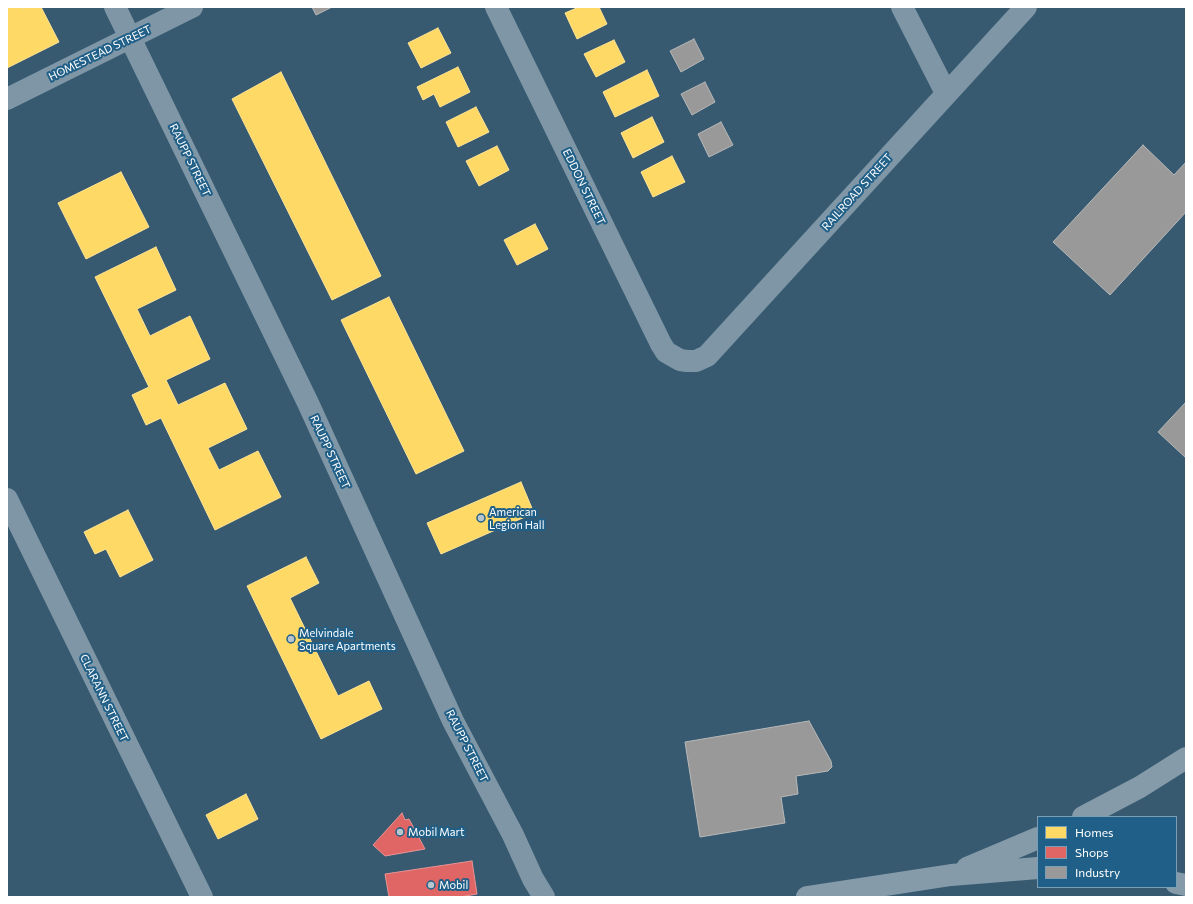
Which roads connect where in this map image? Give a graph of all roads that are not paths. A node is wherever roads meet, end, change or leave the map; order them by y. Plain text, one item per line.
1 (115, 7) edge
2 (192, 7) edge
3 (496, 7) edge
4 (902, 7) edge
5 (1026, 7) edge
6 (131, 39) junction
7 (946, 93) junction
8 (7, 99) edge
9 (680, 360) joint
10 (7, 499) edge
11 (1186, 758) edge
12 (1085, 816) edge
13 (1037, 838) edge
14 (1037, 868) edge
15 (951, 875) junction
16 (202, 897) edge
17 (544, 897) edge
18 (807, 897) edge

1 - 6 street, RAUPP STREET
2 - 6 street, HOMESTEAD STREET
3 - 9 street, EDDON STREET
4 - 7 street
5 - 7 street, RAILROAD STREET
6 - 8 street, HOMESTEAD STREET
6 - 17 street, RAUPP STREET
7 - 9 street, RAILROAD STREET
10 - 16 street, CLARANN STREET
11 - 12 main road
13 - 15 main road
14 - 15 main road
15 - 18 main road

